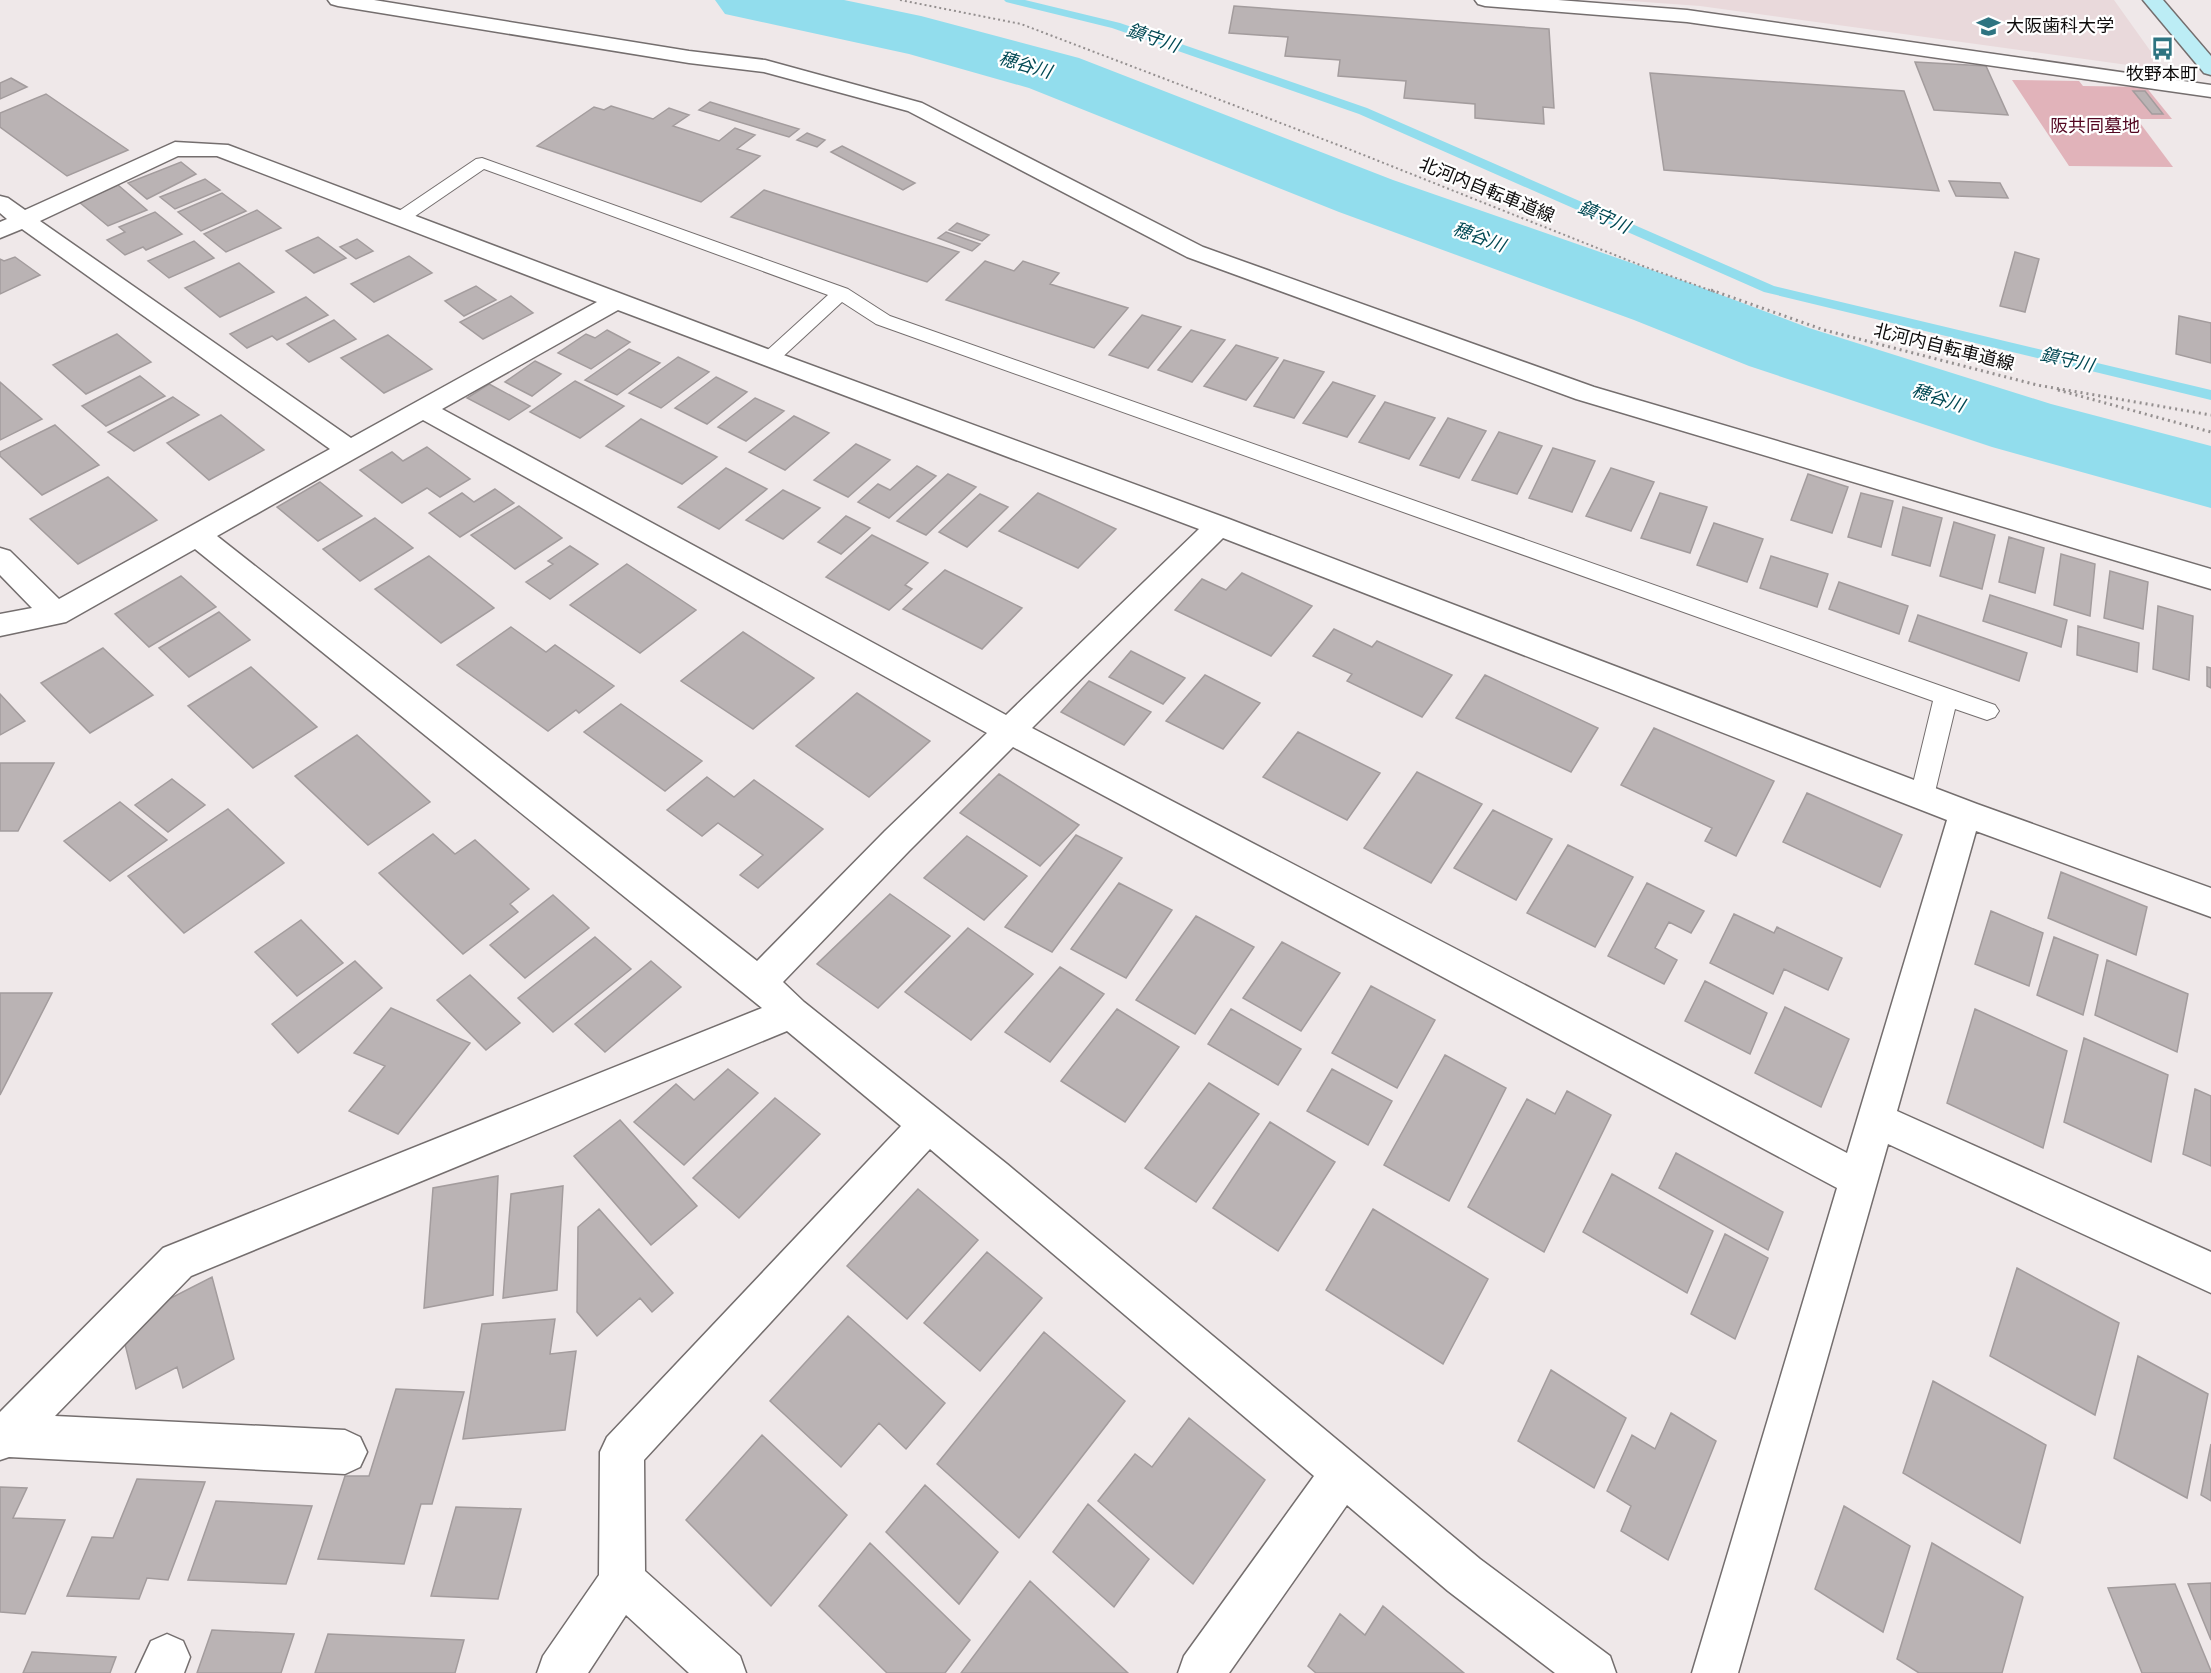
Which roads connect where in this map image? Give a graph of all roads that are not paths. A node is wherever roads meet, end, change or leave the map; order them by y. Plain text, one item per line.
1 (338, 0) edge
2 (1485, 0) edge
3 (2153, 0) edge
4 (2211, 69) edge
5 (2211, 91) edge
6 (0, 203) edge
7 (402, 217) junction
8 (23, 221) junction
9 (0, 231) edge
10 (841, 293) junction
11 (616, 301) junction
12 (769, 359) junction
13 (422, 409) junction
14 (350, 450) junction
15 (1219, 526) junction
16 (197, 535) junction
17 (0, 558) edge
18 (2211, 579) edge
19 (56, 614) junction
20 (0, 625) edge
21 (1946, 697) junction
22 (1987, 711) dead end
23 (1009, 732) junction
24 (1922, 796) junction
25 (1965, 813) junction
26 (2211, 903) edge
27 (759, 983) junction
28 (791, 1013) junction
29 (1876, 1120) junction
30 (928, 1124) junction
31 (1859, 1179) junction
32 (2211, 1273) edge
33 (3, 1437) edge
34 (345, 1452) dead end
35 (1343, 1473) junction
36 (622, 1581) junction
37 (560, 1673) edge
38 (723, 1673) edge
39 (1201, 1673) edge
40 (1593, 1673) edge
41 (1714, 1673) edge

1 - 18 street
2 - 5 street
3 - 4 street
6 - 8 street
7 - 8 street
7 - 10 lane
7 - 11 street
8 - 9 street
8 - 14 street
10 - 12 lane
10 - 21 lane
11 - 12 street
11 - 13 street
12 - 15 street
13 - 14 street
13 - 23 street
14 - 16 street
15 - 23 street
15 - 24 street
16 - 19 street
16 - 27 street
17 - 19 street
19 - 20 street
21 - 22 lane
21 - 24 lane
23 - 27 street
23 - 31 street
24 - 25 street
25 - 26 street
25 - 29 street
27 - 28 street
28 - 30 street
28 - 33 street
29 - 31 street
29 - 32 street
30 - 35 street
30 - 36 street
31 - 41 street
33 - 34 street
35 - 39 street
35 - 40 street
36 - 37 street
36 - 38 street

